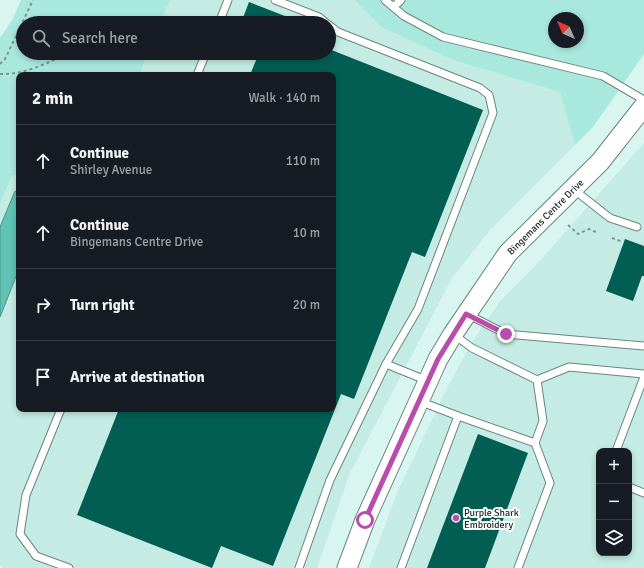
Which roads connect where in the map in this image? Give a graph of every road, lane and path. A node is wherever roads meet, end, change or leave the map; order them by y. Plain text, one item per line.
1 (33, 0) edge
2 (228, 0) edge
3 (275, 0) edge
4 (385, 0) edge
5 (401, 0) edge
6 (393, 7) junction
7 (25, 16) edge
8 (222, 16) edge
9 (315, 16) edge
10 (336, 30) edge
11 (16, 36) edge
12 (54, 60) edge
13 (203, 60) edge
14 (0, 64) edge
15 (16, 72) edge
16 (20, 72) edge
17 (198, 72) edge
18 (0, 74) edge
19 (644, 100) edge
20 (644, 106) edge
21 (573, 189) junction
22 (568, 225) dead end
23 (637, 227) dead end
24 (598, 233) dead end
25 (612, 238) dead end
26 (623, 242) dead end
27 (466, 314) junction
28 (453, 334) junction
29 (644, 346) edge
30 (386, 364) junction
31 (644, 375) edge
32 (537, 380) junction
33 (428, 381) junction
34 (419, 401) junction
35 (60, 412) edge
36 (458, 416) junction
37 (535, 443) junction
38 (617, 448) edge
39 (632, 488) edge
40 (644, 493) edge
41 (69, 568) edge
42 (299, 568) edge
43 (347, 568) edge
44 (402, 568) edge
45 (518, 568) edge

1 - 7 path
2 - 8 lane
3 - 9 lane
4 - 6 lane
5 - 6 lane
6 - 19 lane
10 - 30 lane
11 - 14 path
12 - 16 path
13 - 17 lane
15 - 18 path
20 - 21 main road, Bingemans Centre Drive
21 - 23 lane
21 - 27 main road, Bingemans Centre Drive
22 - 24 path
25 - 26 path
27 - 28 main road, Bingemans Centre Drive
27 - 29 lane
28 - 32 lane
28 - 33 main road, Bingemans Centre Drive
30 - 33 lane
30 - 42 lane
31 - 32 lane
31 - 38 lane
32 - 37 lane
33 - 34 main road, Bingemans Centre Drive
34 - 36 lane
34 - 43 main road, Bingemans Centre Drive
35 - 41 lane
36 - 37 lane
36 - 44 lane
37 - 45 lane
39 - 40 lane

